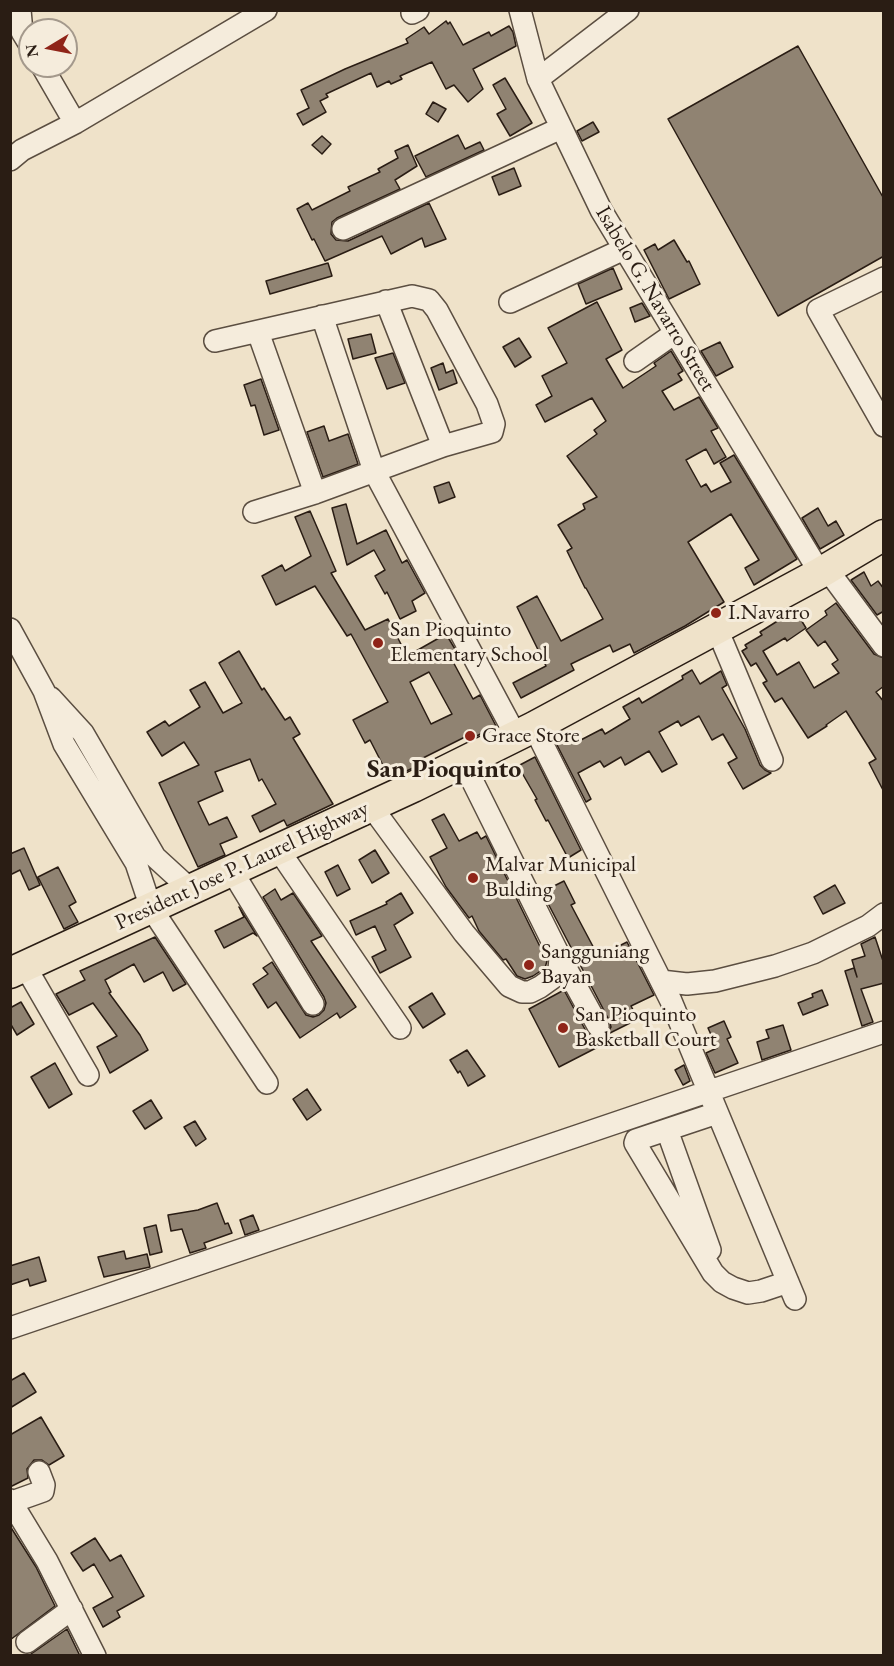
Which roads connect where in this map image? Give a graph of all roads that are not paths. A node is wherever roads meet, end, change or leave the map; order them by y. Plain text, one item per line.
1 (266, 10) edge
2 (520, 10) edge
3 (628, 10) edge
4 (49, 78) edge
5 (538, 79) junction
6 (75, 123) junction
7 (565, 137) junction
8 (10, 160) edge
9 (343, 230) dead end
10 (624, 249) junction
11 (884, 278) edge
12 (386, 301) junction
13 (510, 302) dead end
14 (322, 316) junction
15 (258, 332) junction
16 (675, 333) junction
17 (215, 341) dead end
18 (635, 361) dead end
19 (884, 426) edge
20 (443, 446) junction
21 (374, 471) junction
22 (315, 493) junction
23 (254, 512) dead end
24 (884, 535) edge
25 (824, 571) junction
26 (10, 628) edge
27 (717, 629) junction
28 (884, 646) edge
29 (44, 691) junction
30 (525, 731) junction
31 (83, 733) junction
32 (64, 744) junction
33 (772, 760) dead end
34 (463, 762) junction
35 (371, 806) junction
36 (278, 849) junction
37 (232, 871) junction
38 (190, 890) junction
39 (151, 908) junction
40 (884, 914) edge
41 (560, 957) junction
42 (18, 969) edge
43 (661, 981) junction
44 (313, 1004) dead end
45 (598, 1026) dead end
46 (400, 1028) dead end
47 (884, 1032) edge
48 (88, 1075) dead end
49 (267, 1083) dead end
50 (708, 1091) junction
51 (717, 1113) junction
52 (667, 1130) junction
53 (722, 1281) junction
54 (10, 1328) edge
55 (39, 1472) dead end
56 (11, 1501) edge
57 (72, 1609) junction
58 (27, 1642) dead end
59 (95, 1656) edge

1 - 6 street
2 - 5 street, Isabelo G. Navarro Street
3 - 5 street
4 - 6 street
5 - 7 street, Isabelo G. Navarro Street
6 - 8 street
7 - 9 street
7 - 10 street, Isabelo G. Navarro Street
10 - 13 street
10 - 16 street, Isabelo G. Navarro Street
11 - 19 street
12 - 14 street
12 - 20 street
12 - 20 street
14 - 15 street
14 - 21 street
15 - 17 street
15 - 22 street
16 - 18 street
16 - 25 street, Isabelo G. Navarro Street
20 - 21 street
21 - 22 street
21 - 30 street
22 - 23 street
24 - 25 highway, President Jose P. Laurel Highway
25 - 27 highway, President Jose P. Laurel Highway
25 - 28 street, Isabelo G. Navarro Street
26 - 29 street
27 - 30 highway, President Jose P. Laurel Highway
27 - 33 street
29 - 31 street
29 - 32 street
30 - 34 highway, President Jose P. Laurel Highway
30 - 43 street
31 - 32 street
31 - 38 street
32 - 39 street
34 - 35 highway, President Jose P. Laurel Highway
34 - 41 street
35 - 36 highway, President Jose P. Laurel Highway
35 - 41 street
36 - 37 highway, President Jose P. Laurel Highway
36 - 46 street
37 - 38 highway, President Jose P. Laurel Highway
37 - 44 street
38 - 39 highway, President Jose P. Laurel Highway
39 - 42 highway, President Jose P. Laurel Highway
39 - 49 street
40 - 43 street
41 - 45 street
42 - 48 street
43 - 50 street
47 - 50 street
50 - 51 street
50 - 54 street
51 - 52 street
51 - 53 street
52 - 53 street
52 - 53 street
55 - 56 street
56 - 57 street
57 - 58 street
57 - 59 street

